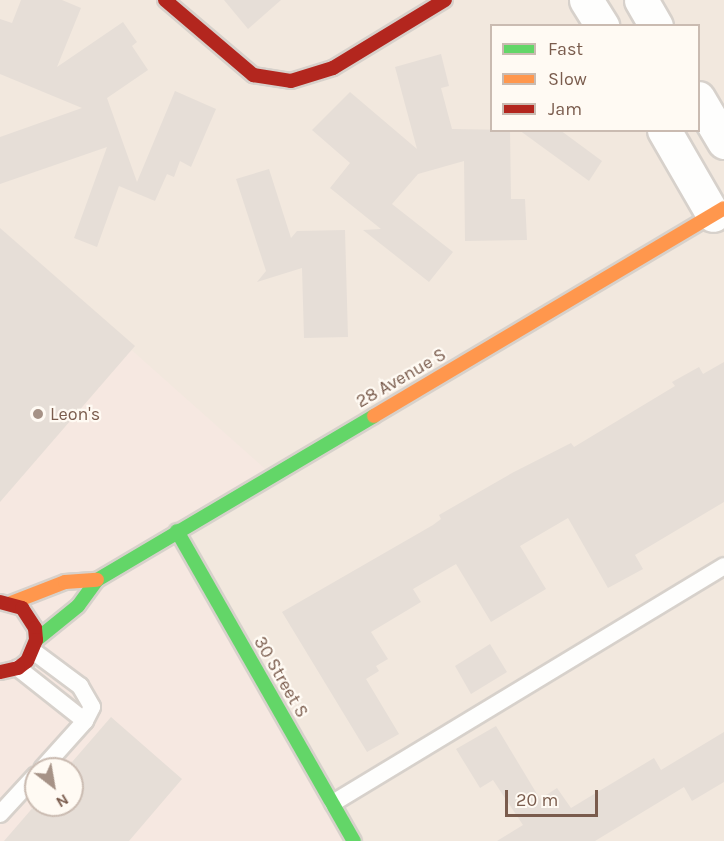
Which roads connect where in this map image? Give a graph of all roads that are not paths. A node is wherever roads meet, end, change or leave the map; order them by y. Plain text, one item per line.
1 (165, 0) edge
2 (445, 0) edge
3 (586, 0) edge
4 (641, 0) edge
5 (601, 24) edge
6 (655, 24) edge
7 (700, 100) edge
8 (665, 132) edge
9 (724, 142) edge
10 (718, 212) edge
11 (177, 531) junction
12 (724, 566) edge
13 (97, 580) junction
14 (5, 603) edge
15 (35, 645) junction
16 (18, 668) junction
17 (0, 672) edge
18 (86, 721) junction
19 (53, 757) edge
20 (24, 788) edge
21 (333, 804) junction
22 (0, 814) edge
23 (354, 841) edge

1 - 2 street
3 - 5 street
4 - 6 street
7 - 9 street
8 - 10 street
10 - 11 street, 28 Avenue S
11 - 13 street, 28 Avenue S
11 - 21 street, 30 Street S
12 - 21 lane
13 - 14 street, 28 Avenue S
13 - 15 street, 28 Avenue S
14 - 15 street, 28 Avenue S
15 - 16 street, 28 Avenue S
15 - 18 lane
16 - 17 street
16 - 18 lane
18 - 19 lane
20 - 22 lane
21 - 23 street, 30 Street S

